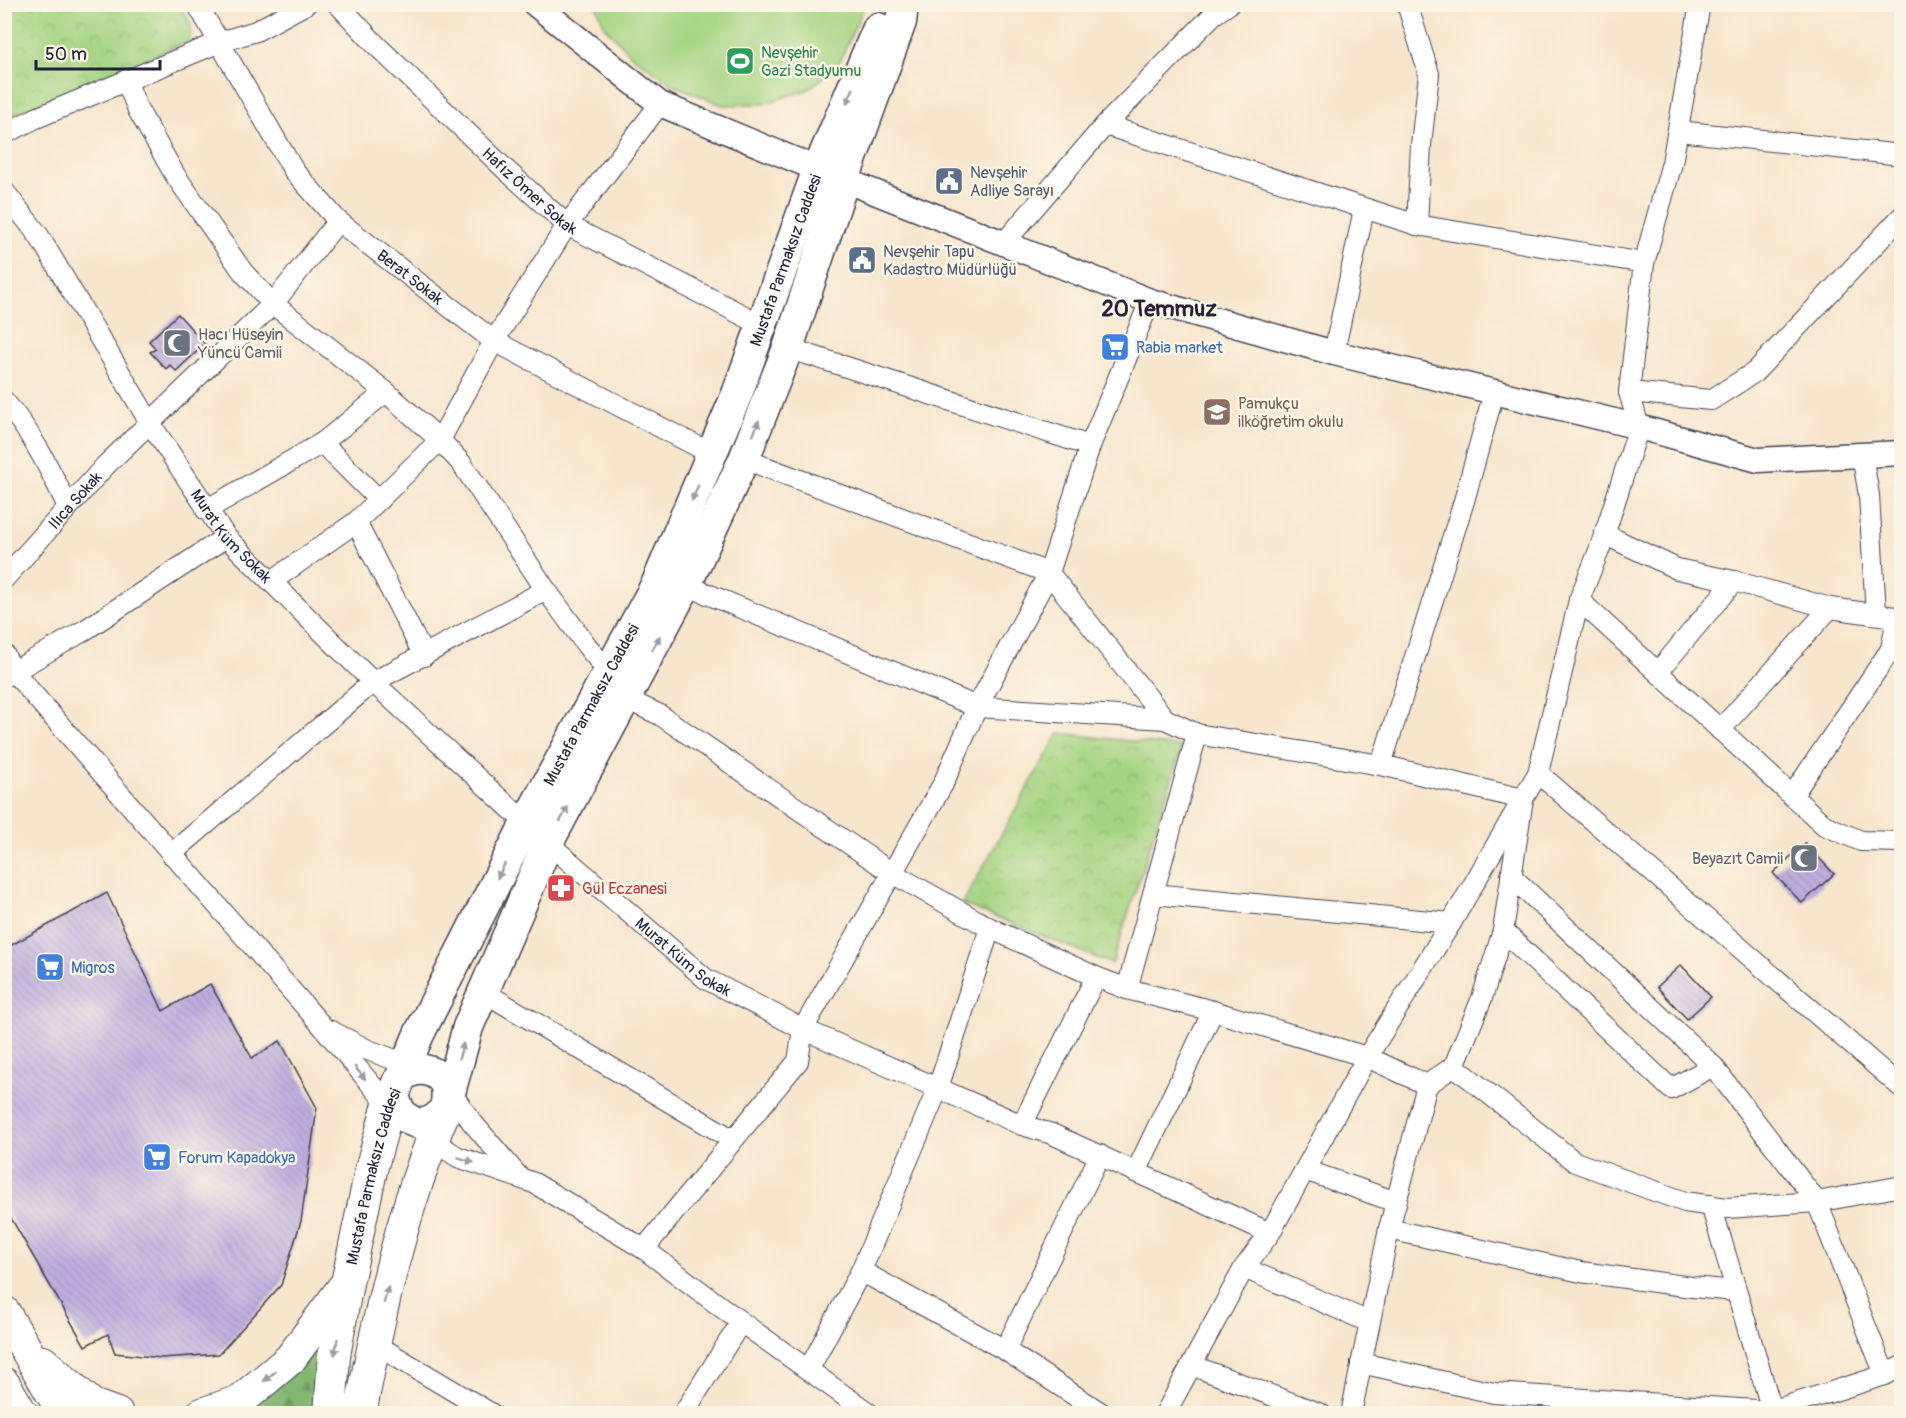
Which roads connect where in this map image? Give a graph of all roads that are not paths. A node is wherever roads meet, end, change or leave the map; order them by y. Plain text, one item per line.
1 (197, 4) edge
2 (306, 4) edge
3 (338, 4) edge
4 (536, 4) edge
5 (891, 4) edge
6 (903, 4) edge
7 (1229, 4) edge
8 (1407, 4) edge
9 (1700, 4) edge
10 (220, 42) junction
11 (126, 80) junction
12 (660, 104) junction
13 (1105, 124) junction
14 (1678, 131) junction
15 (4, 134) edge
16 (1902, 155) edge
17 (831, 175) junction
18 (4, 191) edge
19 (1364, 209) junction
20 (1902, 216) edge
21 (338, 221) junction
22 (567, 225) junction
23 (1417, 225) junction
24 (1004, 243) junction
25 (1644, 263) junction
26 (1150, 301) junction
27 (273, 304) junction
28 (762, 325) junction
29 (494, 341) junction
30 (788, 348) junction
31 (1334, 353) junction
32 (386, 392) junction
33 (1494, 392) junction
34 (1629, 392) junction
35 (4, 401) edge
36 (150, 423) junction
37 (1639, 427) junction
38 (440, 440) junction
39 (322, 443) junction
40 (1090, 446) junction
41 (1902, 453) edge
42 (712, 454) junction
43 (1862, 455) junction
44 (744, 459) junction
45 (379, 500) junction
46 (68, 507) junction
47 (206, 510) junction
48 (356, 522) junction
49 (1604, 534) junction
50 (226, 537) junction
51 (1048, 573) junction
52 (4, 579) edge
53 (272, 581) junction
54 (1734, 581) junction
55 (686, 585) junction
56 (546, 590) junction
57 (1579, 600) junction
58 (1830, 608) junction
59 (1876, 614) junction
60 (1899, 618) edge
61 (424, 656) junction
62 (7, 667) edge
63 (1658, 672) junction
64 (609, 673) junction
65 (373, 682) junction
66 (626, 699) junction
67 (977, 707) junction
68 (1165, 719) junction
69 (1720, 729) junction
70 (1197, 734) junction
71 (1381, 765) junction
72 (1538, 773) junction
73 (1792, 796) junction
74 (1523, 799) junction
75 (526, 823) junction
76 (1902, 842) edge
77 (548, 843) junction
78 (171, 854) junction
79 (892, 873) junction
80 (1511, 876) junction
81 (1153, 894) junction
82 (1451, 923) junction
83 (990, 928) junction
84 (1503, 931) junction
85 (1096, 977) junction
86 (1127, 989) junction
87 (482, 991) junction
88 (1213, 1011) junction
89 (323, 1027) junction
90 (803, 1029) junction
91 (1367, 1057) junction
92 (1454, 1066) junction
93 (1713, 1066) junction
94 (1427, 1085) junction
95 (938, 1088) junction
96 (1902, 1088) edge
97 (420, 1090) junction
98 (1022, 1125) junction
99 (732, 1139) junction
100 (430, 1142) junction
101 (1100, 1155) junction
102 (1305, 1170) junction
103 (1136, 1172) junction
104 (518, 1176) junction
105 (1902, 1186) edge
106 (1396, 1202) junction
107 (1817, 1202) junction
108 (1712, 1205) junction
109 (1389, 1229) junction
110 (1270, 1233) junction
111 (644, 1249) junction
112 (1244, 1268) junction
113 (861, 1271) junction
114 (347, 1283) junction
115 (1736, 1291) junction
116 (4, 1312) edge
117 (741, 1322) junction
118 (1370, 1322) junction
119 (373, 1343) junction
120 (25, 1346) junction
121 (1005, 1350) junction
122 (1361, 1363) junction
123 (1191, 1365) junction
124 (809, 1369) junction
125 (1893, 1371) edge
126 (4, 1384) edge
127 (1772, 1412) edge
128 (22, 1413) edge
129 (64, 1413) edge
130 (117, 1413) edge
131 (202, 1413) edge
132 (330, 1413) edge
133 (360, 1413) edge
134 (492, 1413) edge
135 (683, 1413) edge
136 (870, 1413) edge
137 (1103, 1413) edge
138 (1165, 1413) edge
139 (1321, 1413) edge
140 (1351, 1413) edge

1 - 10 street, Berat Sokak
2 - 10 street
3 - 22 street, Hafız Ömer Sokak
4 - 12 street
5 -> 17 main road, Mustafa Parmaksız Caddesi
6 - 17 main road, Mustafa Parmaksız Caddesi
7 - 13 street
8 - 23 street
9 - 14 street
10 - 11 street
10 - 21 street, Berat Sokak
11 - 15 street
11 - 27 street
12 - 17 street
12 - 22 street
13 - 19 street
13 - 24 street
14 - 16 street
14 - 25 street
17 - 24 street
17 - 28 main road, Mustafa Parmaksız Caddesi
17 - 30 main road, Mustafa Parmaksız Caddesi
18 - 36 street, Murat Küm Sokak
19 - 23 street
19 - 31 street
20 - 34 street
21 - 27 street, Ilıca Sokak
21 - 29 street, Berat Sokak
22 - 28 street, Hafız Ömer Sokak
22 - 29 street
23 - 25 street
24 - 26 street
25 - 34 street
26 - 31 street
26 - 40 street
27 - 32 street
27 - 36 street, Ilıca Sokak
28 - 42 main road, Mustafa Parmaksız Caddesi
29 - 38 street
29 - 42 street, Berat Sokak
30 - 40 street
44 -> 30 main road, Mustafa Parmaksız Caddesi
31 - 33 street
32 - 38 street
32 - 39 street
33 - 37 street
33 - 71 street
34 - 37 street
35 - 46 street
36 - 46 street, Ilıca Sokak
36 - 47 street, Murat Küm Sokak
37 - 43 street
37 - 49 street
38 - 45 street
38 - 56 street
39 - 45 street
39 - 47 street
40 - 51 street
41 - 43 street
42 -> 64 main road, Mustafa Parmaksız Caddesi
43 - 59 street
44 - 51 street
44 - 55 main road, Mustafa Parmaksız Caddesi
45 - 48 street
46 - 52 street, Ilıca Sokak
47 - 50 street, Murat Küm Sokak
48 - 53 street
48 - 61 street
49 - 54 street
49 - 57 street
50 - 53 street, Murat Küm Sokak
50 - 62 street
51 - 67 street
51 - 68 street
53 - 65 street, Murat Küm Sokak
54 - 58 street
54 - 63 street
66 -> 55 main road, Mustafa Parmaksız Caddesi
55 - 67 street
56 - 61 street
56 - 64 street
57 - 63 street
57 - 72 street
58 - 59 street
58 - 69 street
59 - 60 street
60 - 73 street
61 - 65 street
62 - 78 street
63 - 69 street
64 - 75 main road, Mustafa Parmaksız Caddesi
65 - 75 street, Murat Küm Sokak
65 - 78 street
77 -> 66 main road, Mustafa Parmaksız Caddesi
66 - 79 street
67 - 68 street
67 - 79 street
68 - 70 street
69 - 73 street
70 - 71 street
70 - 81 street
71 - 74 street
72 - 74 street
72 - 96 street
73 - 76 street
74 - 80 street
74 - 82 street
75 -> 97 main road, Mustafa Parmaksız Caddesi
77 - 87 main road, Mustafa Parmaksız Caddesi
77 - 90 street, Murat Küm Sokak
78 - 89 street
79 - 83 street
79 - 90 street
80 - 84 street
80 - 93 street
81 - 82 street
81 - 86 street
82 - 91 street
83 - 85 street
83 - 95 street
84 - 92 street
84 - 93 street
85 - 86 street
85 - 98 street
86 - 88 street
97 -> 87 main road, Mustafa Parmaksız Caddesi
87 - 99 street
88 - 91 street
88 - 103 street
89 -> 97 street
89 - 97 street
90 - 95 street, Murat Küm Sokak
90 - 99 street
91 - 94 street
91 - 102 street
92 - 94 street
92 - 108 street
93 - 107 street
94 - 106 street
95 - 98 street, Murat Küm Sokak
95 - 113 street
97 - 100 highway
97 - 104 street
97 - 114 highway, Mustafa Parmaksız Caddesi
98 - 101 street, Murat Küm Sokak
99 - 111 street
100 -> 104 street
119 -> 100 highway
101 - 103 street, Murat Küm Sokak
101 - 121 street
102 - 106 street
102 - 110 street
103 - 110 street, Murat Küm Sokak
104 - 111 street
105 - 107 street
106 - 109 street
107 - 108 street
107 - 125 street
108 - 115 street
109 - 115 street
109 - 118 street
110 - 112 street
111 - 117 street
112 - 118 street
112 - 123 street
113 - 121 street
113 - 124 street
114 -> 131 highway
114 -> 132 highway, Mustafa Parmaksız Caddesi
115 - 127 street
116 - 120 highway
117 - 124 street
117 - 135 street
118 - 122 street
119 - 133 highway
119 - 134 street
120 - 129 highway
120 - 130 highway
121 - 137 street
122 - 127 street
122 - 140 street
123 - 138 street
123 - 139 street
124 - 136 street
125 - 127 street
126 - 128 highway

